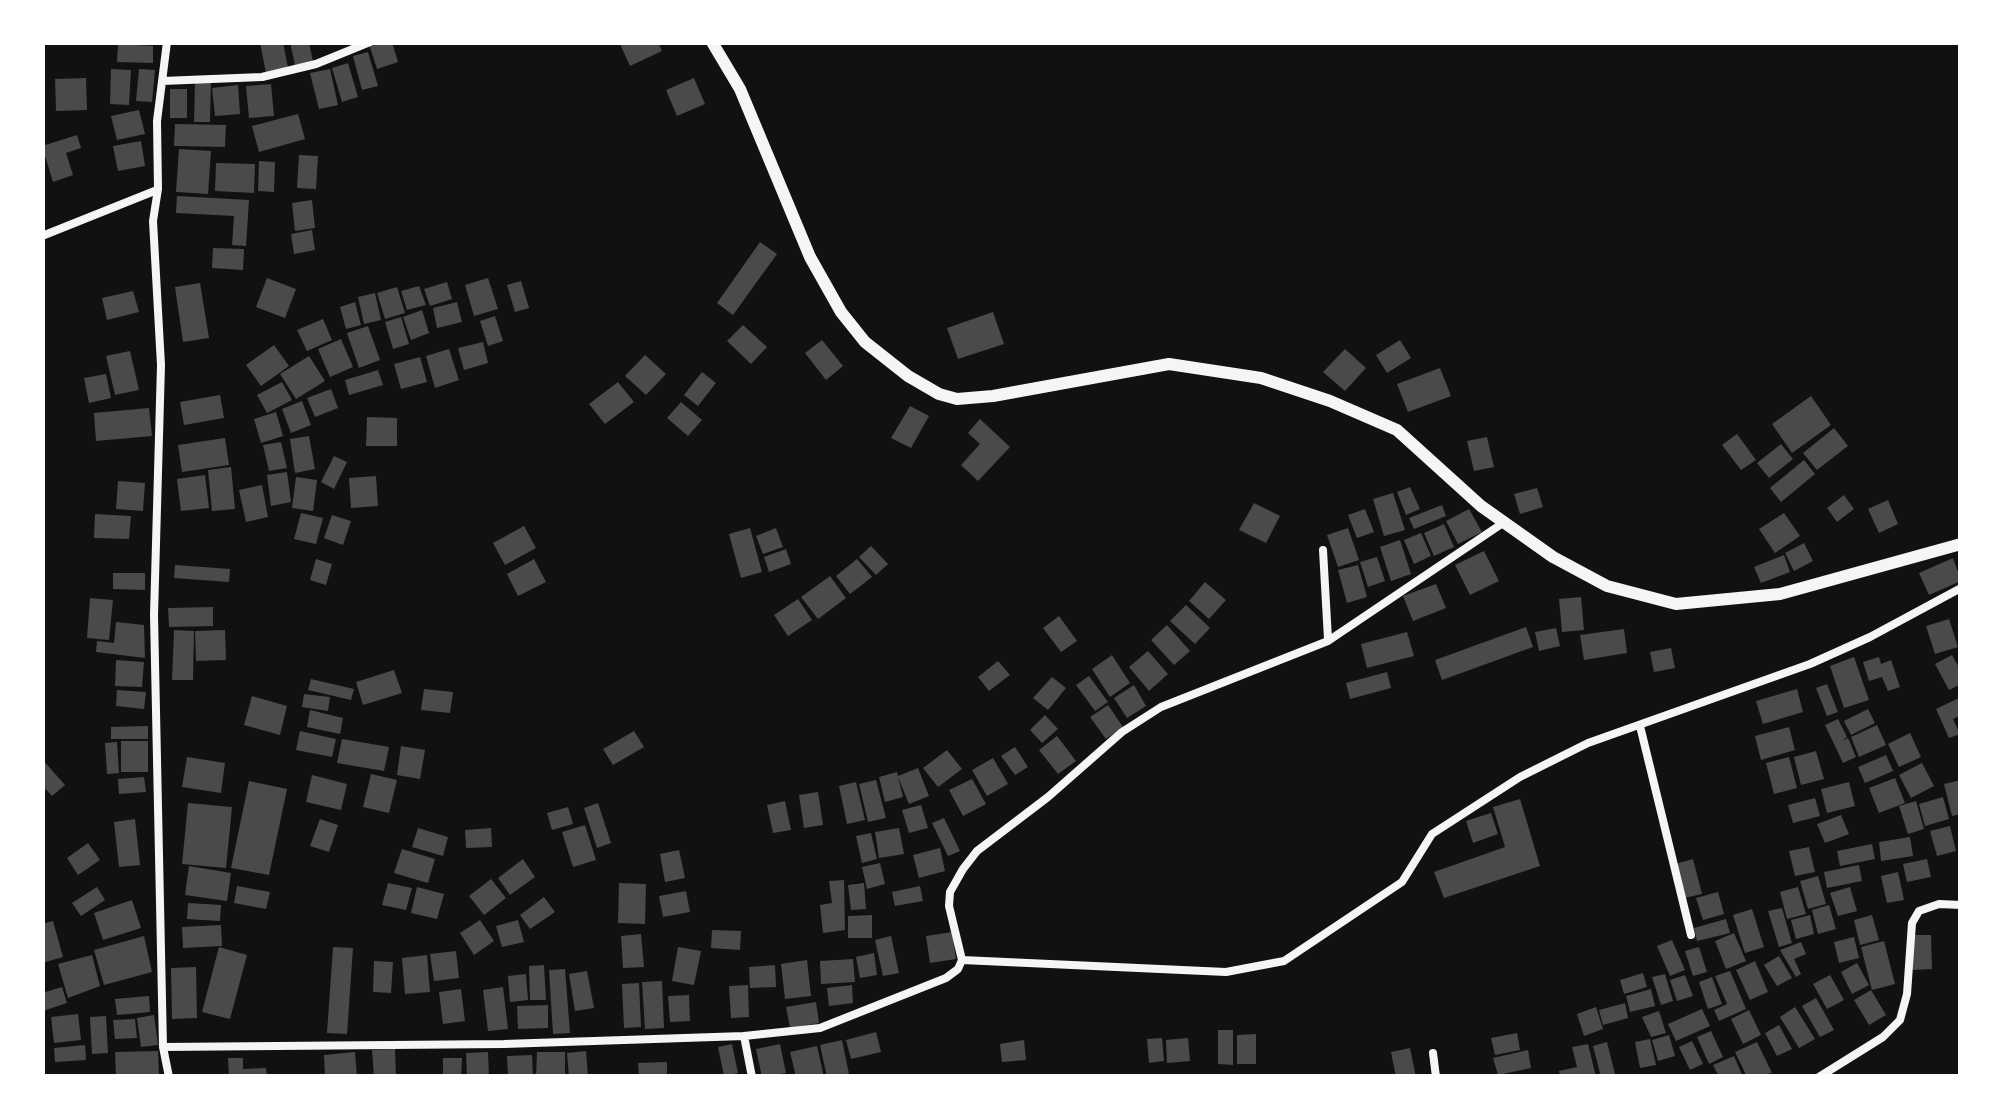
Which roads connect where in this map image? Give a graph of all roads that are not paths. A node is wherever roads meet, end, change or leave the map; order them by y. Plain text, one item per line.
1 (167, 42) edge
2 (370, 42) edge
3 (712, 42) edge
4 (162, 82) junction
5 (158, 189) junction
6 (42, 236) edge
7 (1502, 523) junction
8 (1961, 544) edge
9 (1323, 550) dead end
10 (1961, 588) edge
11 (1328, 641) junction
12 (1640, 726) junction
13 (1961, 904) edge
14 (1691, 935) dead end
15 (962, 960) junction
16 (744, 1036) junction
17 (163, 1047) junction
18 (1433, 1053) dead end
19 (169, 1077) edge
20 (752, 1077) edge
21 (1436, 1077) edge
22 (1819, 1077) edge

1 - 4 street
2 - 4 street
3 - 7 main road
4 - 5 street
5 - 6 street
5 - 17 street
7 - 8 main road
7 - 11 street
9 - 11 street
10 - 12 street
11 - 15 street
12 - 14 street
12 - 15 street
13 - 22 street
15 - 16 street
16 - 17 street
16 - 20 street
17 - 19 street
18 - 21 street

